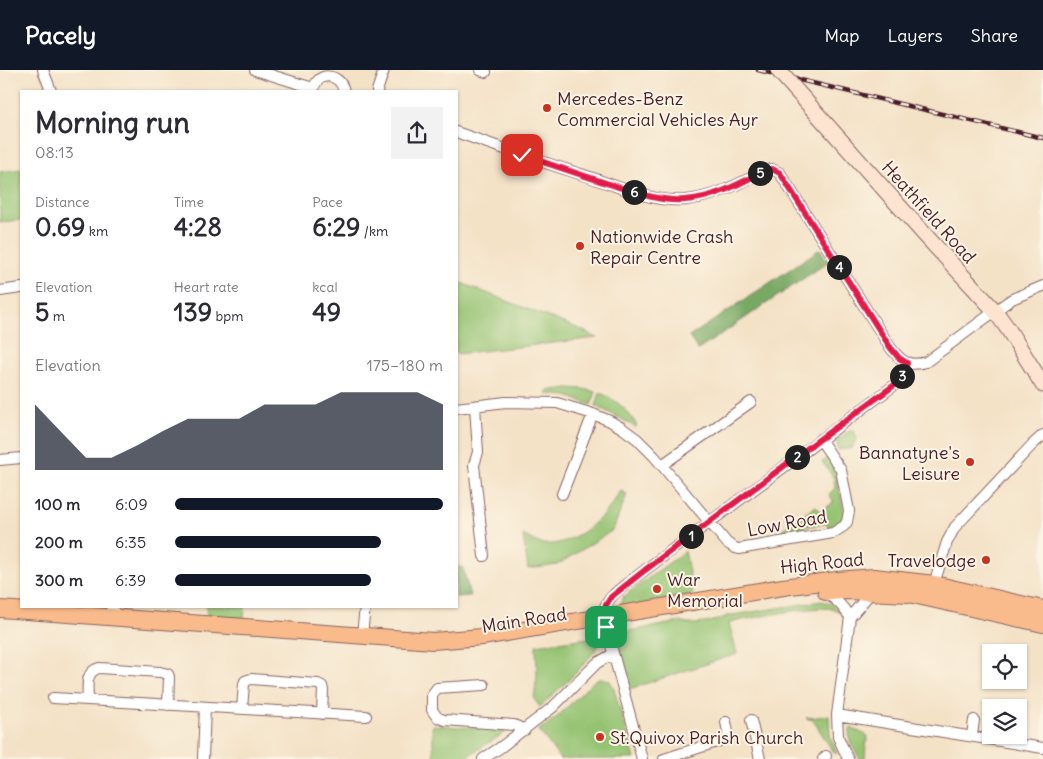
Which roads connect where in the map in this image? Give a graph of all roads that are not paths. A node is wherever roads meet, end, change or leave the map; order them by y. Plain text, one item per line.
1 (44, 70) edge
2 (255, 70) edge
3 (384, 70) edge
4 (778, 70) edge
5 (268, 72) edge
6 (51, 90) edge
7 (313, 90) edge
8 (344, 90) edge
9 (376, 90) edge
10 (458, 133) edge
11 (1043, 286) edge
12 (20, 288) edge
13 (0, 291) edge
14 (995, 311) junction
15 (907, 363) junction
16 (1043, 385) edge
17 (751, 402) dead end
18 (475, 406) junction
19 (458, 408) edge
20 (592, 414) junction
21 (1043, 435) edge
22 (820, 439) junction
23 (20, 458) edge
24 (0, 460) edge
25 (662, 465) junction
26 (562, 494) dead end
27 (710, 522) junction
28 (484, 556) dead end
29 (934, 584) junction
30 (823, 592) junction
31 (876, 592) junction
32 (365, 608) edge
33 (0, 609) edge
34 (1043, 609) edge
35 (118, 615) edge
36 (850, 617) junction
37 (0, 619) edge
38 (605, 622) junction
39 (1043, 624) edge
40 (362, 636) junction
41 (613, 654) junction
42 (484, 686) dead end
43 (53, 698) dead end
44 (88, 700) junction
45 (168, 705) junction
46 (206, 707) junction
47 (242, 709) junction
48 (322, 714) junction
49 (837, 715) junction
50 (366, 716) dead end
51 (751, 720) dead end
52 (974, 720) dead end
53 (726, 722) dead end
54 (524, 730) junction
55 (972, 736) junction
56 (1043, 748) edge
57 (203, 759) edge
58 (483, 759) edge
59 (642, 759) edge
60 (664, 759) edge
61 (760, 759) edge
62 (848, 759) edge

1 - 6 street
2 - 5 street
3 - 9 street
4 - 14 main road, Heathfield Road, bridge
5 - 7 street
7 - 8 street
10 - 15 street
11 - 14 street
12 - 13 street
14 - 15 street
14 - 16 main road, Heathfield Road
15 - 22 street, Low Road
17 - 25 street
18 - 19 street
18 - 20 street
18 - 28 street
20 - 25 street
20 - 26 street
21 - 29 street
22 - 27 street, Low Road
22 - 27 street, Low Road
23 - 24 street
25 - 27 street
27 - 38 street, Low Road
29 - 34 main road, High Road
29 - 38 main road, High Road
30 - 31 main road, High Road
30 - 36 street
30 - 38 main road, High Road
31 - 36 street
31 - 39 main road, High Road
32 - 40 street
33 - 35 main road, Main Road
35 - 37 main road, Main Road
35 - 38 main road, Main Road
35 - 40 main road, Main Road
36 - 49 street
38 - 40 main road, Main Road
38 - 41 street
41 - 54 street
41 - 59 street
42 - 54 street
43 - 44 street
44 - 45 street
44 - 45 street
45 - 46 street
46 - 47 street
46 - 57 street
47 - 48 street
47 - 48 street
48 - 50 street
49 - 55 street
49 - 62 street
51 - 61 street
52 - 55 street
53 - 60 street
54 - 58 street
55 - 56 street

